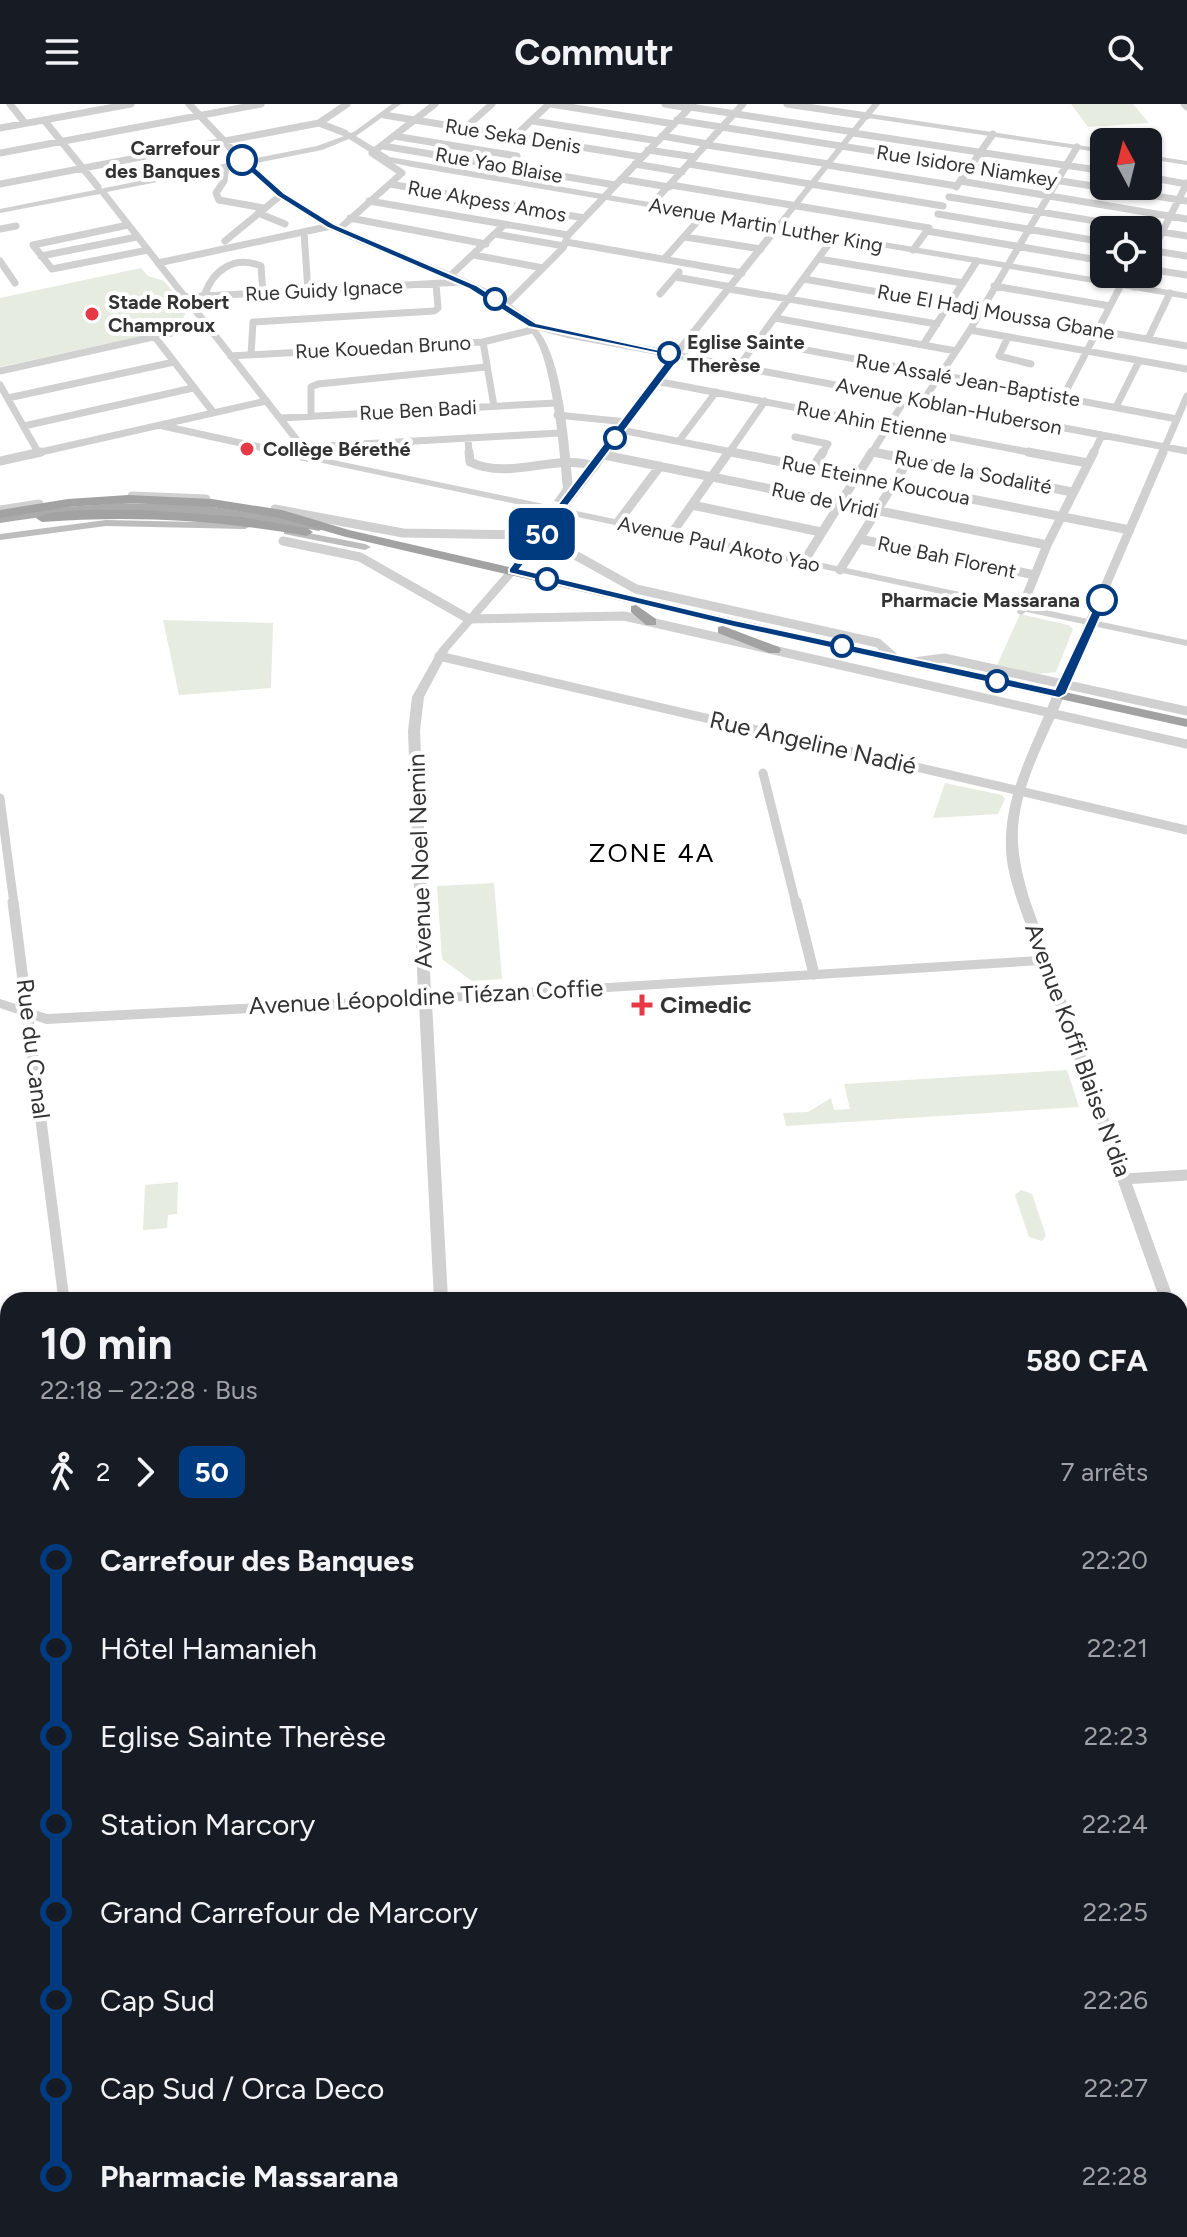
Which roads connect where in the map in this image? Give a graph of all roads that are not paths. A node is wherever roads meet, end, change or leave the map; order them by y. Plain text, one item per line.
1 (10, 104) edge
2 (131, 104) edge
3 (189, 104) edge
4 (258, 104) edge
5 (347, 104) edge
6 (388, 104) edge
7 (397, 104) edge
8 (435, 104) edge
9 (492, 104) edge
10 (550, 104) edge
11 (665, 104) edge
12 (743, 104) edge
13 (787, 104) edge
14 (876, 104) edge
15 (691, 106) edge
16 (734, 114) junction
17 (384, 115) junction
18 (200, 116) junction
19 (867, 116) junction
20 (44, 120) junction
21 (415, 120) junction
22 (533, 121) junction
23 (676, 122) junction
24 (25, 123) junction
25 (319, 123) junction
26 (0, 128) edge
27 (465, 128) junction
28 (721, 128) junction
29 (854, 132) junction
30 (993, 134) junction
31 (348, 135) junction
32 (394, 136) junction
33 (515, 136) junction
34 (660, 138) junction
35 (534, 140) junction
36 (225, 141) junction
37 (62, 142) junction
38 (707, 144) junction
39 (383, 146) junction
40 (842, 147) junction
41 (1077, 147) junction
42 (1090, 149) edge
43 (648, 150) junction
44 (374, 151) junction
45 (980, 152) junction
46 (0, 153) edge
47 (517, 156) junction
48 (642, 157) junction
49 (695, 157) junction
50 (459, 159) junction
51 (1162, 159) edge
52 (244, 162) junction
53 (1187, 163) edge
54 (635, 164) junction
55 (689, 164) junction
56 (828, 164) junction
57 (1066, 165) junction
58 (226, 167) junction
59 (507, 167) junction
60 (970, 167) junction
61 (83, 168) junction
62 (1090, 169) edge
63 (446, 171) junction
64 (682, 172) junction
65 (621, 179) junction
66 (1056, 180) junction
67 (1162, 180) edge
68 (0, 184) edge
69 (390, 184) junction
70 (812, 184) junction
71 (958, 184) junction
72 (1187, 184) edge
73 (615, 185) junction
74 (670, 186) junction
75 (100, 189) junction
76 (281, 195) junction
77 (1047, 196) junction
78 (949, 197) junction
79 (605, 198) junction
80 (1183, 200) edge
81 (369, 201) junction
82 (1161, 203) dead end
83 (651, 205) junction
84 (796, 206) junction
85 (943, 206) junction
86 (0, 208) edge
87 (261, 211) junction
88 (1037, 212) junction
89 (704, 214) junction
90 (938, 214) junction
91 (1156, 214) junction
92 (1171, 216) junction
93 (350, 218) junction
94 (584, 218) junction
95 (1187, 219) edge
96 (1090, 220) edge
97 (285, 224) dead end
98 (128, 225) junction
99 (504, 225) junction
100 (16, 226) dead end
101 (779, 227) junction
102 (334, 228) junction
103 (0, 229) edge
104 (1027, 229) junction
105 (928, 230) junction
106 (304, 232) junction
107 (1162, 232) joint
108 (495, 234) junction
109 (1187, 236) edge
110 (137, 237) junction
111 (685, 237) junction
112 (834, 237) junction
113 (1090, 240) edge
114 (225, 241) dead end
115 (566, 241) junction
116 (486, 244) junction
117 (1016, 246) junction
118 (761, 249) junction
119 (148, 250) junction
120 (913, 250) junction
121 (1162, 252) edge
122 (474, 255) junction
123 (41, 256) junction
124 (1187, 256) edge
125 (665, 258) junction
126 (819, 259) junction
127 (1090, 259) edge
128 (0, 261) edge
129 (977, 261) junction
130 (686, 262) junction
131 (158, 263) junction
132 (1006, 266) junction
133 (543, 268) junction
134 (1162, 271) edge
135 (742, 273) junction
136 (1187, 275) edge
137 (450, 276) junction
138 (676, 277) junction
139 (804, 279) junction
140 (1090, 280) edge
141 (462, 282) junction
142 (15, 283) dead end
143 (963, 283) junction
144 (436, 284) junction
145 (994, 286) junction
146 (730, 288) junction
147 (1119, 288) edge
148 (1140, 288) edge
149 (308, 291) junction
150 (263, 293) junction
151 (1170, 293) junction
152 (660, 294) dead end
153 (204, 296) junction
154 (1187, 296) edge
155 (185, 297) junction
156 (790, 299) junction
157 (949, 304) junction
158 (1110, 306) junction
159 (508, 308) junction
160 (982, 310) junction
161 (775, 318) junction
162 (937, 324) junction
163 (207, 325) junction
164 (532, 330) junction
165 (970, 330) junction
166 (1098, 330) junction
167 (570, 335) junction
168 (155, 337) junction
169 (1008, 337) junction
170 (1148, 339) junction
171 (758, 341) junction
172 (483, 342) junction
173 (923, 345) junction
174 (1187, 346) edge
175 (956, 351) junction
176 (1087, 351) junction
177 (251, 355) junction
178 (677, 355) junction
179 (231, 356) junction
180 (546, 356) junction
181 (1139, 361) junction
182 (174, 362) junction
183 (1031, 364) dead end
184 (739, 366) junction
185 (486, 367) junction
186 (1187, 369) edge
187 (0, 371) edge
188 (939, 374) junction
189 (656, 381) junction
190 (0, 385) edge
191 (193, 388) junction
192 (716, 392) junction
193 (1187, 396) edge
194 (1063, 397) junction
195 (8, 398) junction
196 (906, 398) junction
197 (266, 401) junction
198 (765, 401) junction
199 (923, 401) junction
200 (555, 403) junction
201 (494, 406) junction
202 (1116, 407) junction
203 (213, 412) junction
204 (557, 415) junction
205 (311, 416) junction
206 (281, 418) junction
207 (1177, 419) junction
208 (1187, 422) edge
209 (157, 425) junction
210 (889, 425) junction
211 (24, 426) junction
212 (624, 426) junction
213 (560, 433) junction
214 (1102, 435) junction
215 (795, 437) dead end
216 (468, 438) junction
217 (679, 441) junction
218 (1165, 447) junction
219 (304, 448) junction
220 (271, 449) junction
221 (730, 451) junction
222 (1187, 451) edge
223 (38, 452) junction
224 (873, 452) junction
225 (604, 455) junction
226 (311, 458) junction
227 (909, 459) junction
228 (0, 461) edge
229 (1088, 463) junction
230 (566, 464) junction
231 (595, 466) junction
232 (660, 466) junction
233 (813, 467) junction
234 (712, 476) junction
235 (858, 476) junction
236 (895, 483) junction
237 (1072, 492) junction
238 (839, 502) junction
239 (692, 505) junction
240 (557, 509) junction
241 (876, 510) junction
242 (278, 512) junction
243 (1061, 516) junction
244 (57, 517) joint
245 (0, 518) edge
246 (618, 522) junction
247 (1130, 530) junction
248 (821, 532) junction
249 (346, 533) junction
250 (672, 533) junction
251 (536, 535) junction
252 (0, 537) edge
253 (287, 537) junction
254 (859, 539) junction
255 (1047, 545) junction
256 (365, 547) junction
257 (803, 563) junction
258 (840, 570) junction
259 (1035, 575) junction
260 (502, 578) junction
261 (709, 605) junction
262 (636, 609) junction
263 (1021, 610) junction
264 (768, 618) junction
265 (469, 619) junction
266 (651, 622) junction
267 (1092, 624) junction
268 (728, 625) junction
269 (1187, 643) edge
270 (774, 650) junction
271 (439, 656) junction
272 (895, 658) junction
273 (1058, 698) junction
274 (1187, 711) edge
275 (1187, 723) edge
276 (1187, 732) edge
277 (1187, 744) edge
278 (763, 773) dead end
279 (1020, 793) junction
280 (0, 798) edge
281 (1187, 830) edge
282 (1046, 960) junction
283 (814, 974) junction
284 (425, 999) junction
285 (0, 1003) edge
286 (29, 1013) junction
287 (1187, 1175) edge
288 (1124, 1179) junction
289 (63, 1292) edge
290 (441, 1292) edge
291 (1164, 1292) edge

1 - 24 street
2 - 20 street
3 - 18 street
4 - 18 street
5 - 25 street
6 - 31 street
7 - 17 street
8 - 21 street
9 - 27 street
10 - 22 street
10 - 23 street, Rue Isidore Niamkey
11 - 15 street
12 - 16 street
13 - 19 street
14 - 19 street
15 - 16 street
15 - 23 street
16 - 28 street
16 - 29 street
17 - 21 street, Rue Seka Denis
17 - 31 street
18 - 36 street
18 - 37 street
19 - 29 street
19 - 30 street
20 - 24 street
20 - 37 street
21 - 27 street, Rue Seka Denis
21 - 32 street
22 - 33 street
22 - 34 street
23 - 28 street, Rue Isidore Niamkey
23 - 34 street
24 - 26 street
25 - 31 street
25 - 36 street
27 - 33 street, Rue Seka Denis
28 - 38 street
28 - 40 street, Rue Isidore Niamkey
29 - 40 street
29 - 45 street
30 - 41 street
30 - 45 street
31 - 44 street, Avenue Martin Luther King
31 - 52 street
32 - 39 street
32 - 47 street
33 - 35 street, Rue Seka Denis
34 - 38 street
34 - 43 street
35 - 47 street
35 - 48 street, Rue Seka Denis
36 - 52 street
36 - 61 street
37 - 46 street
37 - 61 street
38 - 49 street
38 - 56 street
39 - 44 street
39 - 50 street, Rue Yao Blaise
40 - 56 street
40 - 60 street, Rue Isidore Niamkey
41 - 42 street
41 - 57 street
43 - 48 street
43 - 49 street
44 - 63 street, Avenue Martin Luther King
44 - 69 street
45 - 57 street
45 - 60 street
47 - 59 street
48 - 54 street
49 - 55 street
50 - 59 street, Rue Yao Blaise
50 - 63 street
51 - 53 street
52 - 58 street
52 - 75 street
52 - 76 street
54 - 64 street
54 - 65 street
55 - 64 street
55 - 70 street
56 - 70 street
56 - 71 street
57 - 62 street
57 - 66 street
58 - 75 street
58 - 87 street
59 - 73 street, Rue Yao Blaise
60 - 66 street, Rue Isidore Niamkey
60 - 71 street
61 - 68 street
61 - 75 street
63 - 79 street, Avenue Martin Luther King
64 - 74 street
65 - 73 street
65 - 74 street
66 - 77 street
66 - 80 street, Rue Isidore Niamkey
67 - 72 street
69 - 81 street
69 - 94 street, Rue Akpess Amos
70 - 84 street
70 - 85 street
71 - 77 street
71 - 78 street
72 - 80 street
73 - 79 street
74 - 83 street
74 - 84 street
75 - 86 street
75 - 98 street
76 - 87 street
76 - 102 street
77 - 88 street
77 - 91 street
78 - 85 street
78 - 88 street
79 - 83 street, Avenue Martin Luther King
79 - 94 street
80 - 92 street
81 - 93 street
81 - 99 street
82 - 91 street
83 - 89 street, Avenue Martin Luther King
84 - 101 street
84 - 105 street
85 - 90 street
87 - 97 street
87 - 114 street
88 - 96 street
88 - 104 street
89 - 101 street, Avenue Martin Luther King
89 - 111 street
90 - 104 street
90 - 105 street
91 - 92 street
92 - 95 street
92 - 107 street
93 - 102 street
93 - 116 street
94 - 115 street
98 - 110 street
98 - 123 street
99 - 108 street
99 - 115 street
100 - 103 street
101 - 112 street, Avenue Martin Luther King
101 - 118 street
102 - 106 street
102 - 137 street
104 - 113 street
104 - 117 street
105 - 117 street
105 - 120 street
106 - 131 street
106 - 149 street
107 - 109 street
108 - 115 street
108 - 116 street
110 - 119 street
110 - 123 street
111 - 118 street
111 - 125 street
112 - 120 street, Avenue Martin Luther King
112 - 126 street
115 - 125 street
115 - 133 street
116 - 122 street
117 - 127 street
117 - 132 street
118 - 135 street
119 - 123 street
119 - 131 street
120 - 129 street, Avenue Martin Luther King
121 - 124 street
122 - 133 street
122 - 137 street
125 - 130 street
126 - 139 street
126 - 143 street
128 - 142 street
129 - 132 street, Avenue Martin Luther King
129 - 143 street
130 - 135 street
130 - 138 street
131 - 155 street
132 - 140 street, Avenue Martin Luther King
132 - 145 street
133 - 159 street
134 - 136 street
135 - 146 street
137 - 141 street
138 - 146 street
138 - 152 street
139 - 156 street
139 - 157 street, Rue El Hadj Moussa Gbane
141 - 144 street, Rue Guidy Ignace
141 - 159 street
143 - 157 street
144 - 149 street, Rue Guidy Ignace
144 - 177 street
145 - 158 street
145 - 160 street
146 - 156 street
146 - 178 street
147 - 158 street
148 - 151 street, Avenue Martin Luther King
149 - 150 street, Rue Guidy Ignace
150 - 153 street, Rue Guidy Ignace
150 - 153 street
151 - 154 street, Avenue Martin Luther King
151 - 170 street
153 - 155 street, Rue Guidy Ignace
155 - 163 street
156 - 161 street
156 - 162 street
157 - 160 street, Rue El Hadj Moussa Gbane
157 - 162 street
158 - 166 street
159 - 164 street
159 - 167 street, Avenue Koblan-Huberson
160 - 165 street
160 - 166 street, Rue El Hadj Moussa Gbane
161 - 171 street
161 - 173 street
162 - 173 street
163 - 168 street
163 - 179 street
164 - 172 street, Rue Kouedan Bruno
164 - 180 street
165 - 169 street
165 - 175 street
166 - 170 street, Rue El Hadj Moussa Gbane
166 - 176 street
167 - 178 street, Avenue Koblan-Huberson
167 - 180 street
168 - 182 street
168 - 187 street
169 - 176 street
169 - 183 street
170 - 174 street, Rue El Hadj Moussa Gbane
171 - 184 street
171 - 188 street, Rue Assalé Jean-Baptiste
172 - 177 street, Rue Kouedan Bruno
172 - 185 street
173 - 175 street
175 - 188 street
176 - 181 street
176 - 194 street
177 - 179 street, Rue Kouedan Bruno
178 - 184 street, Avenue Koblan-Huberson
178 - 189 street
179 - 197 street
180 - 200 street
181 - 186 street
181 - 202 street
182 - 191 street
182 - 195 street
184 - 196 street, Avenue Koblan-Huberson
185 - 201 street
185 - 205 street
188 - 194 street, Rue Assalé Jean-Baptiste
188 - 199 street
189 - 192 street, Rue Ahin Etienne
189 - 212 street
190 - 195 street
191 - 203 street
191 - 211 street
192 - 198 street, Rue Ahin Etienne
192 - 217 street
193 - 207 street
194 - 202 street, Rue Assalé Jean-Baptiste
195 - 211 street
196 - 199 street, Avenue Koblan-Huberson
196 - 210 street
197 - 203 street
197 - 206 street
198 - 210 street, Rue Ahin Etienne
198 - 221 street
199 - 214 street, Avenue Koblan-Huberson
200 - 201 street, Rue Ben Badi
200 - 204 street
201 - 205 street, Rue Ben Badi
202 - 207 street, Rue Assalé Jean-Baptiste
203 - 209 street
204 - 212 street, Rue Eteinne Koucoua
204 - 213 street
205 - 206 street, Rue Ben Badi
206 - 219 street
207 - 208 street, Rue Assalé Jean-Baptiste
207 - 218 street
209 - 220 street, Avenue Paul Akoto Yao
209 - 223 street
210 - 224 street
210 - 229 street, Rue Ahin Etienne
211 - 223 street
212 - 217 street, Rue Eteinne Koucoua
212 - 225 street
213 - 216 street
213 - 230 street
214 - 218 street, Avenue Koblan-Huberson
214 - 229 street
215 - 233 street
216 - 219 street
216 - 230 street
217 - 221 street, Rue Eteinne Koucoua
218 - 222 street, Avenue Koblan-Huberson
218 - 247 street
219 - 220 street
219 - 226 street
220 - 226 street, Avenue Paul Akoto Yao
221 - 233 street, Rue Eteinne Koucoua
221 - 234 street
223 - 228 street
224 - 227 street, Rue de la Sodalité
224 - 235 street
225 - 231 street
225 - 232 street, Rue de Vridi
226 - 240 street, Avenue Paul Akoto Yao
227 - 236 street
227 - 237 street, Rue de la Sodalité
229 - 237 street
230 - 231 street
230 - 240 street
231 - 240 street
232 - 234 street, Rue de Vridi
232 - 246 street
233 - 235 street, Rue Eteinne Koucoua
234 - 238 street, Rue de Vridi
234 - 239 street
235 - 236 street, Rue Eteinne Koucoua
235 - 238 street
236 - 241 street
236 - 243 street, Rue Eteinne Koucoua
237 - 243 street
238 - 241 street, Rue de Vridi
238 - 248 street
239 - 248 street
239 - 250 street
240 - 246 street, Avenue Paul Akoto Yao
240 - 251 street, Avenue Noel Nemin
241 - 254 street
241 - 255 street, Rue de Vridi
242 - 245 highway
242 - 245 street
242 - 249 highway
242 - 251 street
243 - 247 street, Rue Eteinne Koucoua
243 - 255 street
244 - 245 main road
244 - 256 highway
245 - 249 main road
246 - 250 street, Avenue Paul Akoto Yao
247 - 267 street
248 - 257 street
249 - 260 highway
250 - 257 street, Avenue Paul Akoto Yao
251 - 260 street, Avenue Noel Nemin
251 - 261 street
252 - 253 main road
253 - 256 main road
253 - 265 street
254 - 258 street
254 - 259 street, Rue Bah Florent
255 - 259 street
256 - 260 highway
257 - 258 street, Avenue Paul Akoto Yao
258 - 263 street, Avenue Paul Akoto Yao
259 - 263 street
260 - 262 highway
260 - 265 street, Avenue Noel Nemin
260 - 268 highway
261 - 264 street
261 - 268 highway
262 - 266 highway
262 - 268 highway
263 - 267 street, Avenue Paul Akoto Yao
264 - 268 highway
264 - 272 street
265 - 266 street
265 - 271 street, Avenue Noel Nemin
266 - 270 street
267 - 269 street, Avenue Paul Akoto Yao
267 - 273 street
268 - 270 highway
268 - 272 highway
268 - 273 highway
270 - 273 street
271 - 279 street, Rue Angeline Nadié
271 - 284 street, Avenue Noel Nemin
272 - 273 highway
273 - 274 street
273 - 275 highway
273 - 276 highway
273 - 277 street
273 - 279 street, Avenue Koffi Blaise N'dia
278 - 283 street
279 - 281 street, Rue Angeline Nadié
279 - 282 street, Avenue Koffi Blaise N'dia
280 - 286 street, Rue du Canal
282 - 283 street, Avenue Léopoldine Tiézan Coffie
282 - 288 street, Avenue Koffi Blaise N'dia
283 - 284 street, Avenue Léopoldine Tiézan Coffie
284 - 286 street, Avenue Léopoldine Tiézan Coffie
284 - 290 street, Avenue Noel Nemin
285 - 286 street, Avenue Léopoldine Tiézan Coffie
286 - 289 street, Rue du Canal
287 - 288 street
288 - 291 street, Avenue Koffi Blaise N'dia

